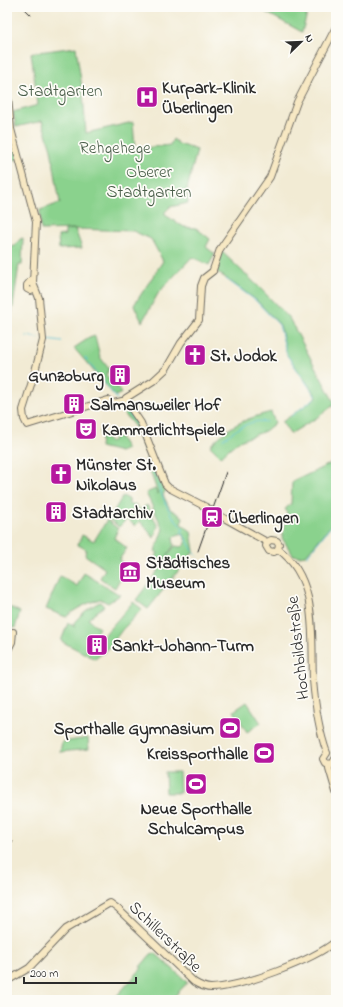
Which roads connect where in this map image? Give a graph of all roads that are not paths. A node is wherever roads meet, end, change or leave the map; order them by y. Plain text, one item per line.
1 (336, 27) edge
2 (7, 87) edge
3 (118, 400) junction
4 (267, 542) junction
5 (278, 549) junction
6 (13, 632) dead end
7 (7, 652) edge
8 (327, 753) junction
9 (333, 762) edge
10 (336, 784) edge
11 (336, 792) edge
12 (336, 941) edge
13 (7, 981) edge

1 - 3 street
2 - 3 street
3 - 4 street, bridge
4 - 5 street
4 - 5 street
5 - 8 street, Hochbildstraße
6 - 7 street
8 - 9 street
8 - 9 street, Hochbildstraße
9 - 10 street
9 - 11 street
12 - 13 street, Schillerstraße

